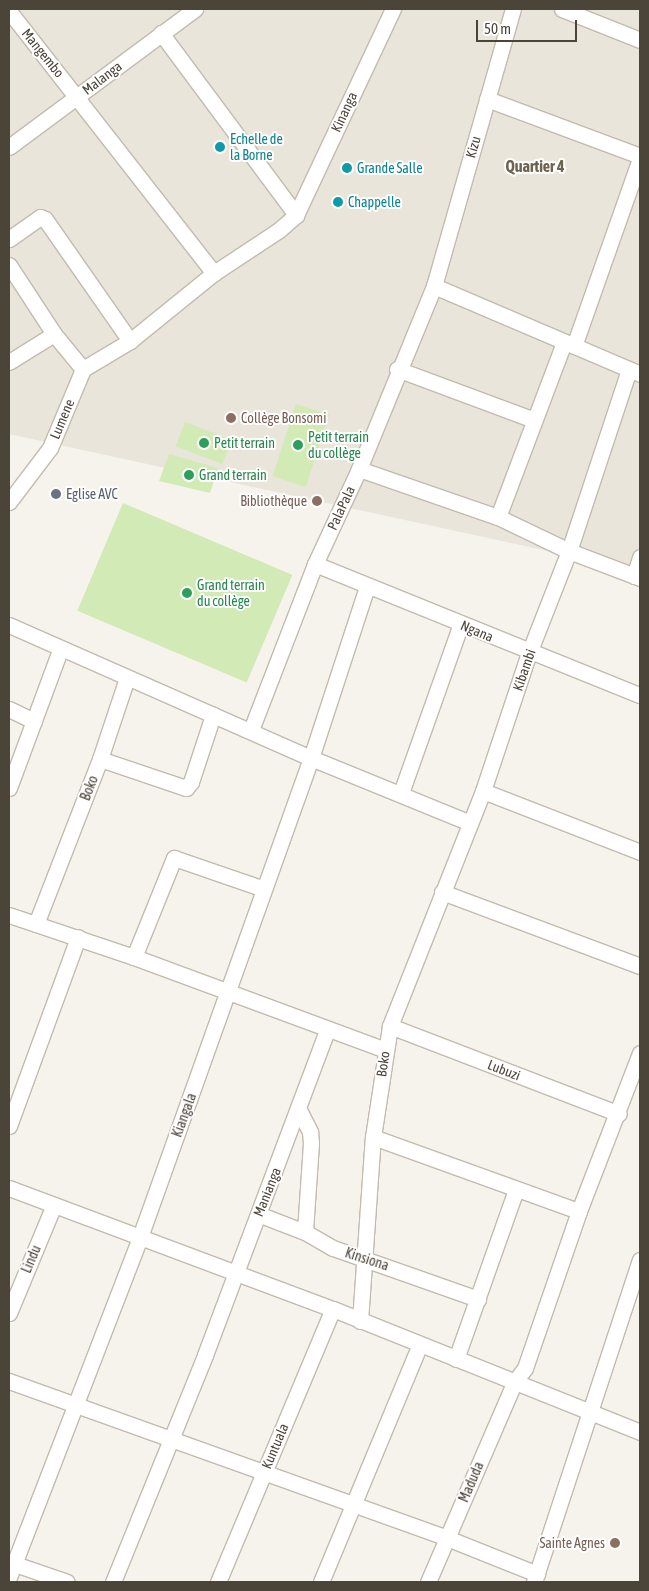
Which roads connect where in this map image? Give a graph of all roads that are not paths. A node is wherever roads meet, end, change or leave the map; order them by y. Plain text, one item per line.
1 (195, 9) edge
2 (393, 9) edge
3 (513, 9) edge
4 (562, 9) edge
5 (9, 11) edge
6 (587, 13) edge
7 (178, 14) edge
8 (161, 33) junction
9 (640, 40) edge
10 (78, 96) junction
11 (487, 99) junction
12 (9, 147) edge
13 (640, 157) edge
14 (296, 215) junction
15 (9, 239) edge
16 (9, 264) edge
17 (214, 273) junction
18 (434, 286) junction
19 (54, 334) junction
20 (130, 341) junction
21 (569, 344) junction
22 (9, 362) edge
23 (83, 369) junction
24 (398, 369) junction
25 (634, 372) edge
26 (534, 420) junction
27 (359, 469) junction
28 (9, 502) edge
29 (498, 517) junction
30 (569, 552) junction
31 (640, 557) edge
32 (315, 564) junction
33 (637, 577) edge
34 (367, 587) junction
35 (461, 624) junction
36 (9, 625) edge
37 (60, 650) junction
38 (529, 652) junction
39 (127, 678) junction
40 (640, 695) edge
41 (9, 710) edge
42 (213, 715) junction
43 (34, 720) junction
44 (251, 730) junction
45 (311, 758) junction
46 (100, 759) junction
47 (9, 788) edge
48 (483, 791) junction
49 (401, 794) junction
50 (470, 823) junction
51 (640, 852) edge
52 (264, 889) junction
53 (442, 892) junction
54 (9, 915) edge
55 (36, 924) junction
56 (78, 938) junction
57 (134, 958) junction
58 (640, 966) edge
59 (228, 992) junction
60 (390, 1026) junction
61 (327, 1031) junction
62 (385, 1050) junction
63 (640, 1053) edge
64 (299, 1110) junction
65 (619, 1114) junction
66 (9, 1126) edge
67 (373, 1137) junction
68 (9, 1188) edge
69 (516, 1190) junction
70 (54, 1205) junction
71 (580, 1211) junction
72 (258, 1214) junction
73 (305, 1232) junction
74 (140, 1237) junction
75 (366, 1258) junction
76 (640, 1260) edge
77 (235, 1274) junction
78 (478, 1299) junction
79 (333, 1309) junction
80 (9, 1312) edge
81 (360, 1321) junction
82 (419, 1346) junction
83 (456, 1359) junction
84 (9, 1381) edge
85 (515, 1381) junction
86 (73, 1404) junction
87 (592, 1413) junction
88 (640, 1432) edge
89 (172, 1440) junction
90 (264, 1473) junction
91 (354, 1505) junction
92 (447, 1538) junction
93 (10, 1568) edge
94 (536, 1578) edge
95 (67, 1582) edge
96 (113, 1582) edge
97 (218, 1582) edge
98 (321, 1582) edge
99 (428, 1582) edge

1 - 7 street, Malanga
2 - 14 street, Kinanga
3 - 11 street, Kizu
4 - 6 street
5 - 10 street, Mangembo
6 - 9 street
7 - 8 street, Malanga
8 - 10 street, Malanga
8 - 14 street
10 - 12 street, Malanga
10 - 17 street
11 - 13 street
11 - 18 street, Kizu
13 - 21 street
14 - 17 street, Kinanga
15 - 20 street
16 - 19 street
17 - 20 street, Kinanga
18 - 21 street
18 - 24 street, PalaPala
19 - 22 street
19 - 23 street
20 - 23 street, Kinanga
21 - 25 street
21 - 26 street
23 - 28 street, Lumene
24 - 26 street
24 - 27 street, PalaPala
25 - 30 street
26 - 29 street
27 - 29 street
27 - 32 street, PalaPala
29 - 30 street
30 - 33 street
30 - 38 street, Kibambi
31 - 33 street
32 - 34 street, Ngana
32 - 44 street, PalaPala
34 - 35 street, Ngana
34 - 45 street
35 - 38 street, Ngana
35 - 49 street
36 - 37 street
37 - 39 street
37 - 43 street
38 - 40 street, Ngana
38 - 48 street, Kibambi
39 - 42 street
39 - 46 street, Boko
41 - 43 street
42 - 44 street
42 - 46 street
43 - 47 street
44 - 45 street
45 - 49 street
45 - 52 street
46 - 55 street, Boko
48 - 50 street, Kibambi
48 - 51 street
49 - 50 street
50 - 53 street, Boko
52 - 57 street
52 - 59 street
53 - 58 street
53 - 60 street, Boko
54 - 55 street
55 - 56 street
56 - 57 street
56 - 66 street
57 - 59 street
59 - 61 street
59 - 74 street, Kiangala
60 - 62 street, Boko
60 - 65 street, Lubuzi
61 - 62 street
61 - 64 street, Manianga
62 - 67 street, Boko
63 - 65 street, Maduda
64 - 72 street, Manianga
64 - 73 street
65 - 71 street, Maduda
67 - 69 street
67 - 75 street, Boko
68 - 70 street
69 - 71 street
69 - 78 street
70 - 74 street
70 - 80 street, Lindu
71 - 85 street, Maduda
72 - 73 street, Kinsiona
72 - 77 street, Manianga
73 - 75 street, Kinsiona
74 - 77 street
74 - 86 street, Kiangala
75 - 78 street, Kinsiona
75 - 81 street, Boko
76 - 87 street
77 - 79 street
77 - 89 street, Manianga
78 - 83 street
79 - 81 street
79 - 90 street, Kuntuala
81 - 82 street
82 - 83 street
82 - 91 street
83 - 85 street
84 - 86 street
85 - 87 street
85 - 92 street, Maduda
86 - 89 street
86 - 93 street, Kiangala
87 - 88 street
87 - 94 street
89 - 90 street
89 - 96 street, Manianga
90 - 91 street
90 - 97 street, Kuntuala
91 - 92 street
91 - 98 street
92 - 94 street
92 - 99 street, Maduda
93 - 95 street

